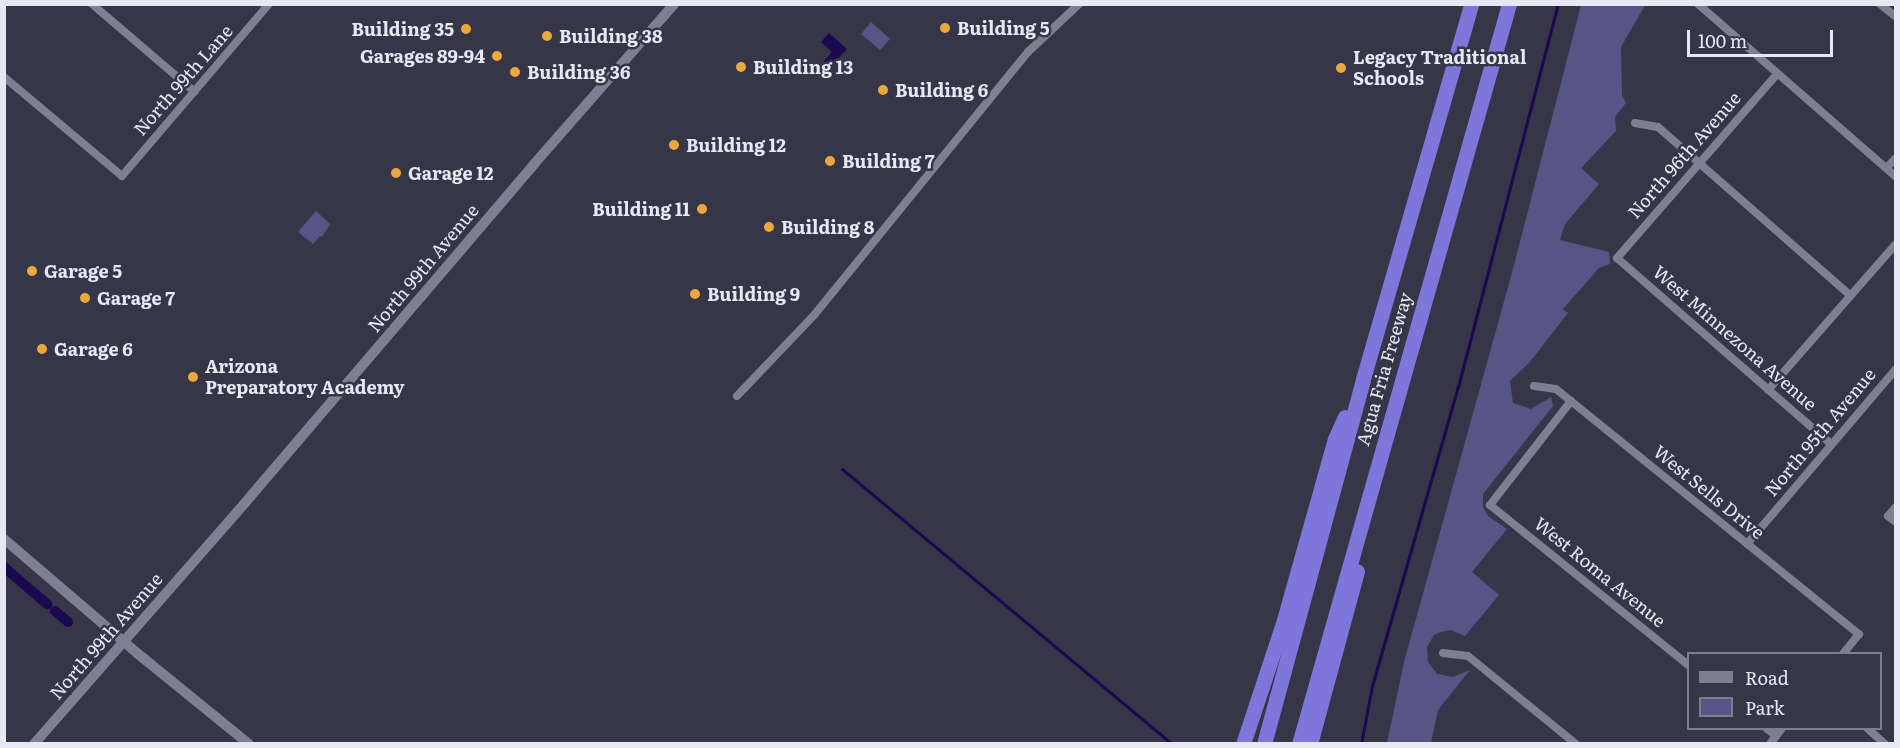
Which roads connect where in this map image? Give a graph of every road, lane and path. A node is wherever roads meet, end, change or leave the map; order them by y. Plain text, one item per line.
1 (92, 4) edge
2 (674, 4) edge
3 (1078, 4) edge
4 (1471, 4) edge
5 (1511, 4) edge
6 (1880, 4) edge
7 (268, 5) edge
8 (1701, 5) edge
9 (1896, 17) edge
10 (1777, 74) junction
11 (4, 77) edge
12 (195, 92) junction
13 (1635, 123) dead end
14 (1896, 158) edge
15 (1699, 163) junction
16 (1886, 168) junction
17 (1896, 177) edge
18 (1896, 244) edge
19 (1617, 258) joint
20 (1850, 295) junction
21 (1896, 369) edge
22 (1363, 379) junction
23 (1534, 386) dead end
24 (1768, 390) junction
25 (737, 396) dead end
26 (1397, 396) junction
27 (1570, 401) junction
28 (1831, 444) junction
29 (1896, 507) edge
30 (1896, 522) edge
31 (4, 539) edge
32 (1747, 544) junction
33 (123, 642) junction
34 (1845, 652) edge
35 (1443, 653) dead end
36 (1687, 663) edge
37 (1868, 730) edge
38 (34, 744) edge
39 (249, 744) edge
40 (1243, 744) edge
41 (1264, 744) edge
42 (1299, 744) edge
43 (1310, 744) edge
44 (1576, 744) edge
45 (1885, 744) edge

1 - 12 street
2 - 33 main road, North 99th Avenue
3 - 25 street
4 - 22 highway, Agua Fria Freeway
5 - 26 highway, Agua Fria Freeway
6 - 9 street
7 - 12 street, North 99th Lane
8 - 10 street
10 - 15 street, North 96th Avenue
10 - 16 street
11 - 12 street, North 99th Lane
13 - 15 street
14 - 16 street
15 - 19 street, North 96th Avenue
15 - 20 street
16 - 17 street
18 - 20 street
19 - 24 street, West Minnezona Avenue
20 - 24 street
21 - 28 street, North 95th Avenue
22 - 40 highway
22 - 41 highway, Agua Fria Freeway
23 - 27 street, West Sells Drive
24 - 28 street, West Minnezona Avenue
26 - 42 highway, Agua Fria Freeway
26 - 43 highway
27 - 32 street, West Sells Drive
27 - 36 street, West Roma Avenue
28 - 32 street, North 95th Avenue
29 - 30 street
31 - 33 main road
32 - 34 street, West Sells Drive
33 - 38 main road, North 99th Avenue
33 - 39 main road
35 - 44 street
37 - 45 street

